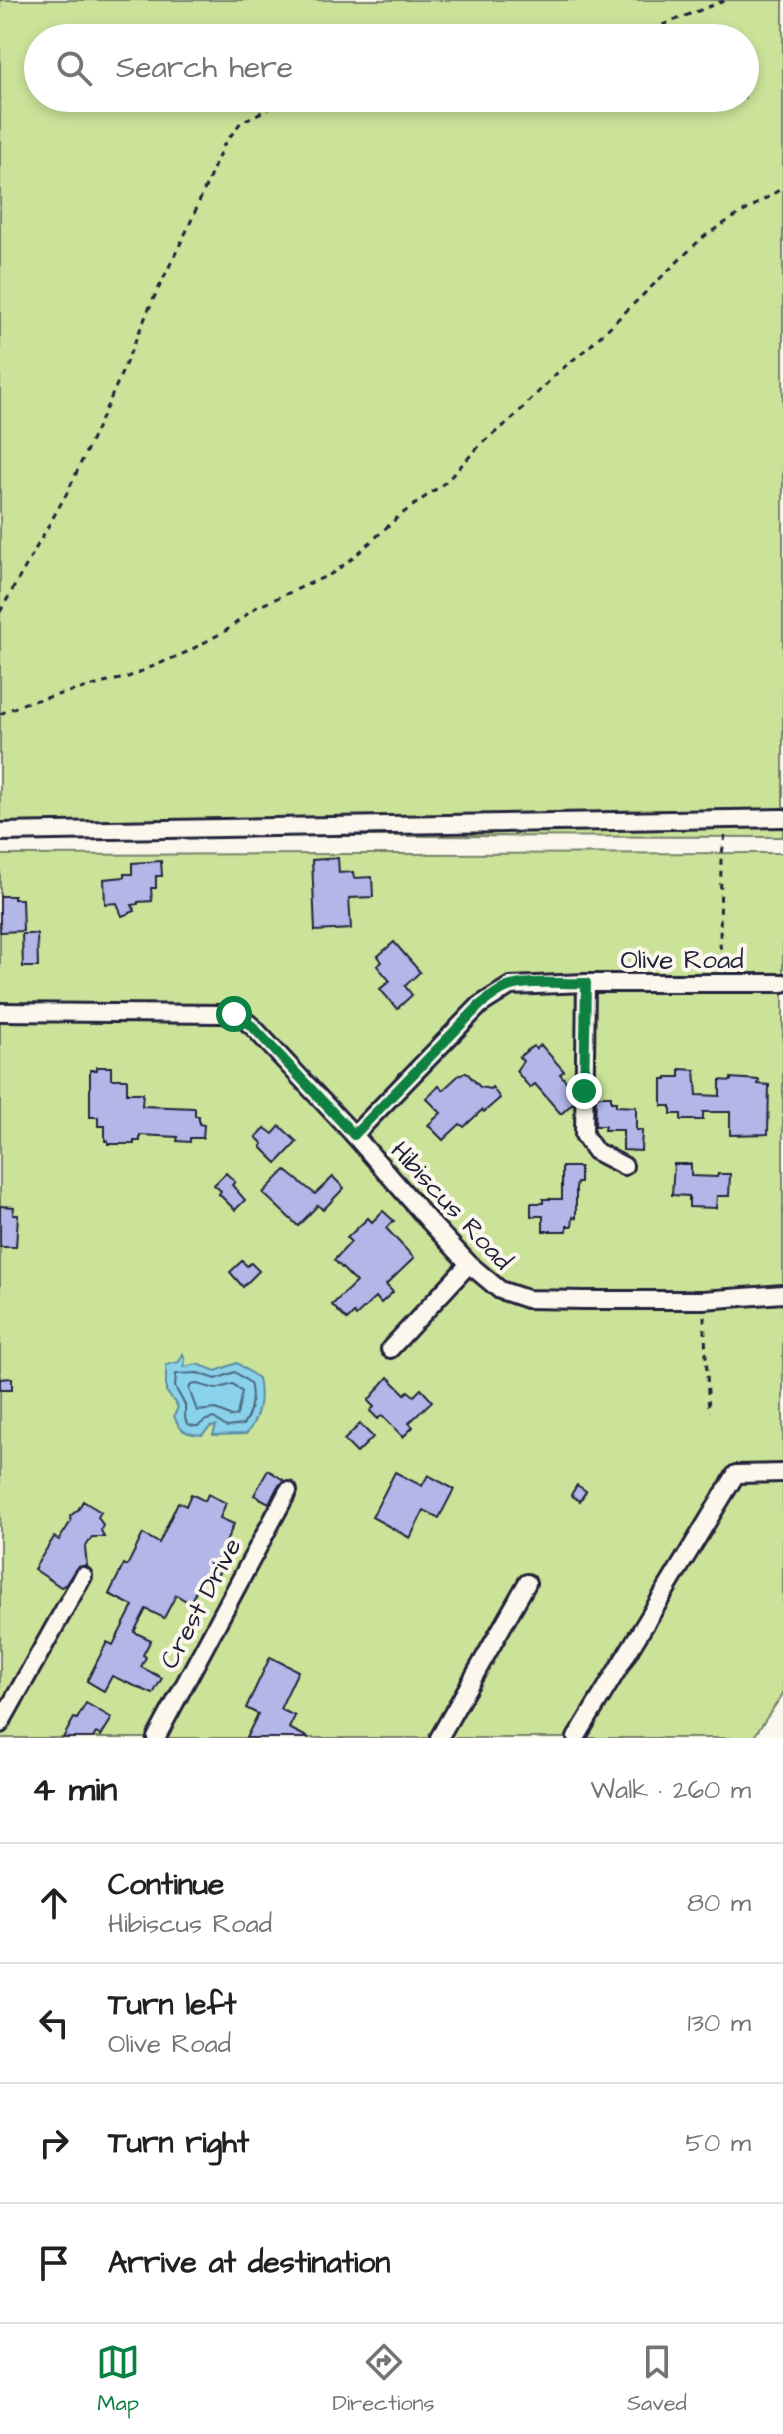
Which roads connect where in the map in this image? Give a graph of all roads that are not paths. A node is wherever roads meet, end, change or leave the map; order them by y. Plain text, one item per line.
1 (783, 818) edge
2 (0, 832) edge
3 (586, 983) junction
4 (783, 983) edge
5 (0, 1012) edge
6 (354, 1135) junction
7 (624, 1166) dead end
8 (469, 1264) junction
9 (783, 1294) edge
10 (390, 1349) dead end
11 (783, 1473) edge
12 (288, 1491) dead end
13 (83, 1576) dead end
14 (527, 1583) dead end
15 (0, 1724) edge
16 (156, 1738) edge
17 (439, 1738) edge
18 (576, 1738) edge

1 - 2 street
3 - 4 street, Olive Road
3 - 6 street, Olive Road
3 - 7 street
5 - 6 street, Hibiscus Road
6 - 8 street, Hibiscus Road
8 - 9 street, Hibiscus Road
8 - 10 street
11 - 18 street
12 - 16 street, Crest Drive
13 - 15 street
14 - 17 street

